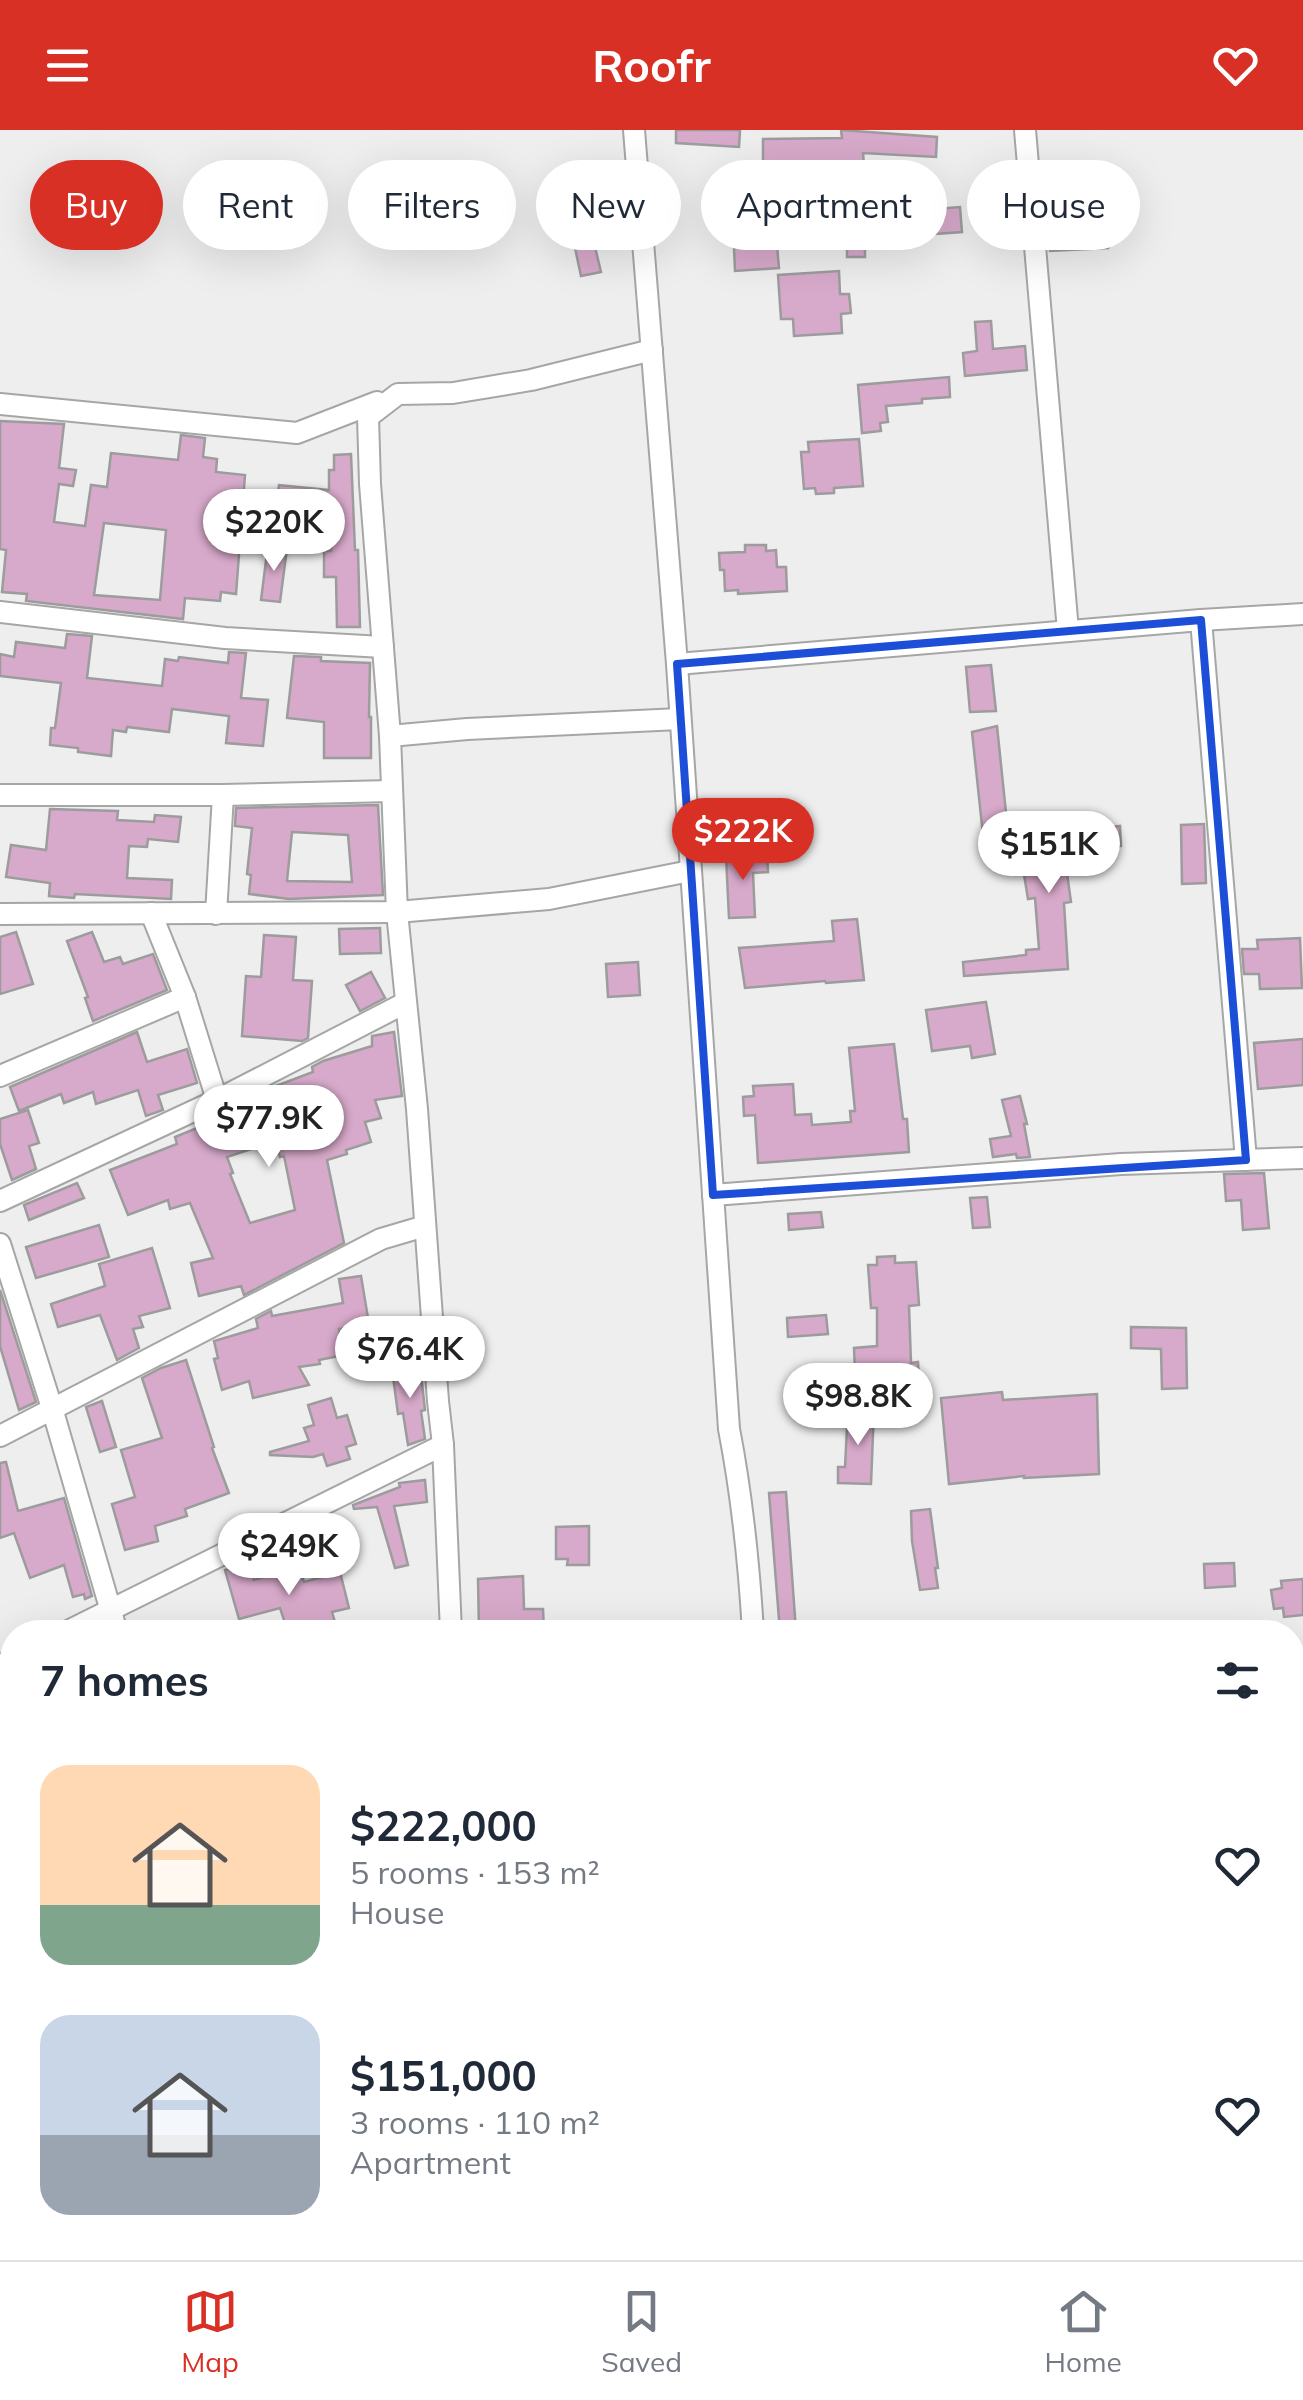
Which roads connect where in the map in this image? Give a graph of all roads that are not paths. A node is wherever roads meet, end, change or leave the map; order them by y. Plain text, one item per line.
1 (634, 130) edge
2 (1025, 130) edge
3 (652, 350) junction
4 (398, 394) junction
5 (0, 404) edge
6 (0, 612) edge
7 (1303, 614) edge
8 (1201, 620) junction
9 (1068, 632) junction
10 (383, 646) junction
11 (678, 664) junction
12 (680, 719) junction
13 (390, 736) junction
14 (391, 791) junction
15 (0, 795) edge
16 (223, 795) junction
17 (690, 871) junction
18 (397, 912) junction
19 (151, 913) junction
20 (0, 914) edge
21 (216, 914) junction
22 (185, 997) junction
23 (405, 1003) junction
24 (0, 1076) edge
25 (218, 1100) junction
26 (1303, 1158) edge
27 (1246, 1160) junction
28 (713, 1195) junction
29 (0, 1201) edge
30 (425, 1226) junction
31 (0, 1244) edge
32 (52, 1408) junction
33 (0, 1436) edge
34 (443, 1445) junction
35 (110, 1611) junction
36 (91, 1620) edge
37 (113, 1620) edge
38 (451, 1620) edge
39 (752, 1620) edge

1 - 3 street
2 - 9 street
3 - 4 street
3 - 11 street
4 - 5 street
4 - 10 street
6 - 10 street
7 - 8 street
8 - 9 street
8 - 27 street
9 - 11 street
10 - 13 street
11 - 12 street
12 - 13 street
12 - 17 street
13 - 14 street
14 - 16 street
14 - 18 street
15 - 16 street
16 - 21 street
17 - 18 street
17 - 28 street
18 - 21 street
18 - 23 street
19 - 20 street
19 - 21 street
19 - 22 street
22 - 24 street
22 - 25 street
23 - 25 street
23 - 30 street
25 - 29 street
26 - 27 street
27 - 28 street
28 - 39 street
30 - 32 street
30 - 34 street
31 - 32 street
32 - 33 street
32 - 35 street
34 - 35 street
34 - 38 street
35 - 36 street
35 - 37 street

